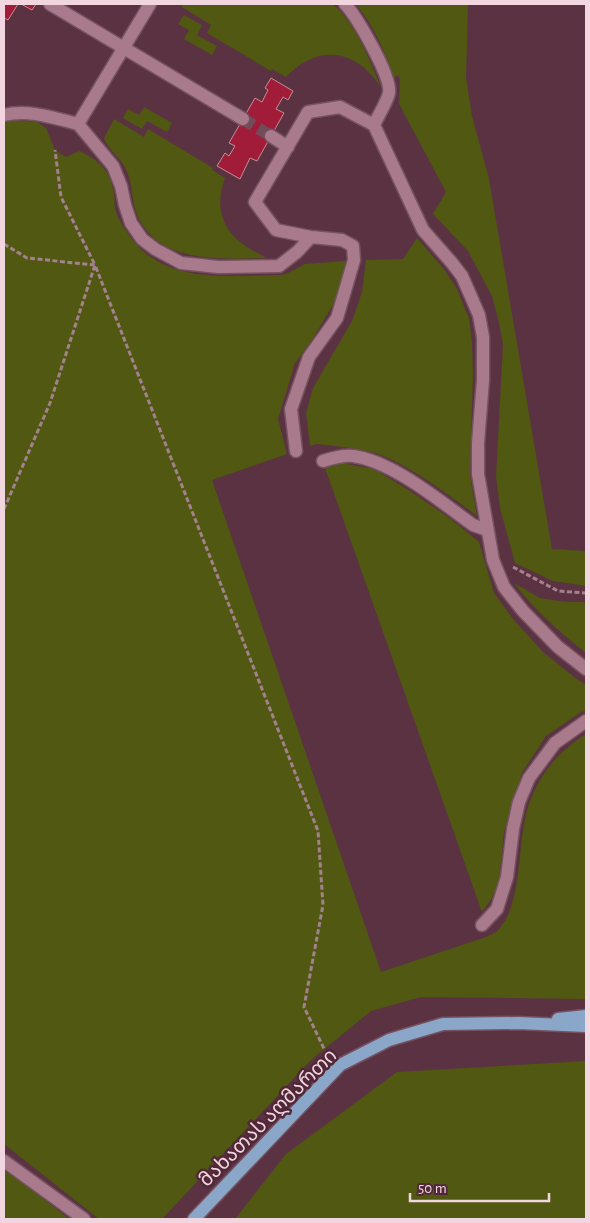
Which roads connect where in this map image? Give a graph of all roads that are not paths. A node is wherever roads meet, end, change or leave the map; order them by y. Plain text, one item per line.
1 (50, 4) edge
2 (150, 4) edge
3 (345, 4) edge
4 (4, 115) edge
5 (243, 118) tunnel mouth
6 (78, 124) junction
7 (374, 125) junction
8 (271, 136) tunnel mouth
9 (288, 146) junction
10 (311, 237) junction
11 (296, 451) dead end
12 (323, 461) dead end
13 (487, 530) junction
14 (586, 669) edge
15 (586, 721) edge
16 (482, 925) dead end
17 (586, 1016) edge
18 (518, 1023) junction
19 (586, 1026) edge
20 (4, 1161) edge
21 (84, 1219) edge
22 (194, 1219) edge

1 - 5 street
2 - 6 street
3 - 7 street
4 - 6 street
6 - 10 street
7 - 9 street
7 - 13 street
8 - 9 street
9 - 10 street
10 - 11 street
12 - 13 street
13 - 14 street
15 - 16 street
17 - 18 main road, მახათას აღმართი
18 - 19 main road, მახათას აღმართი
18 - 22 main road, მახათას აღმართი
20 - 21 street

